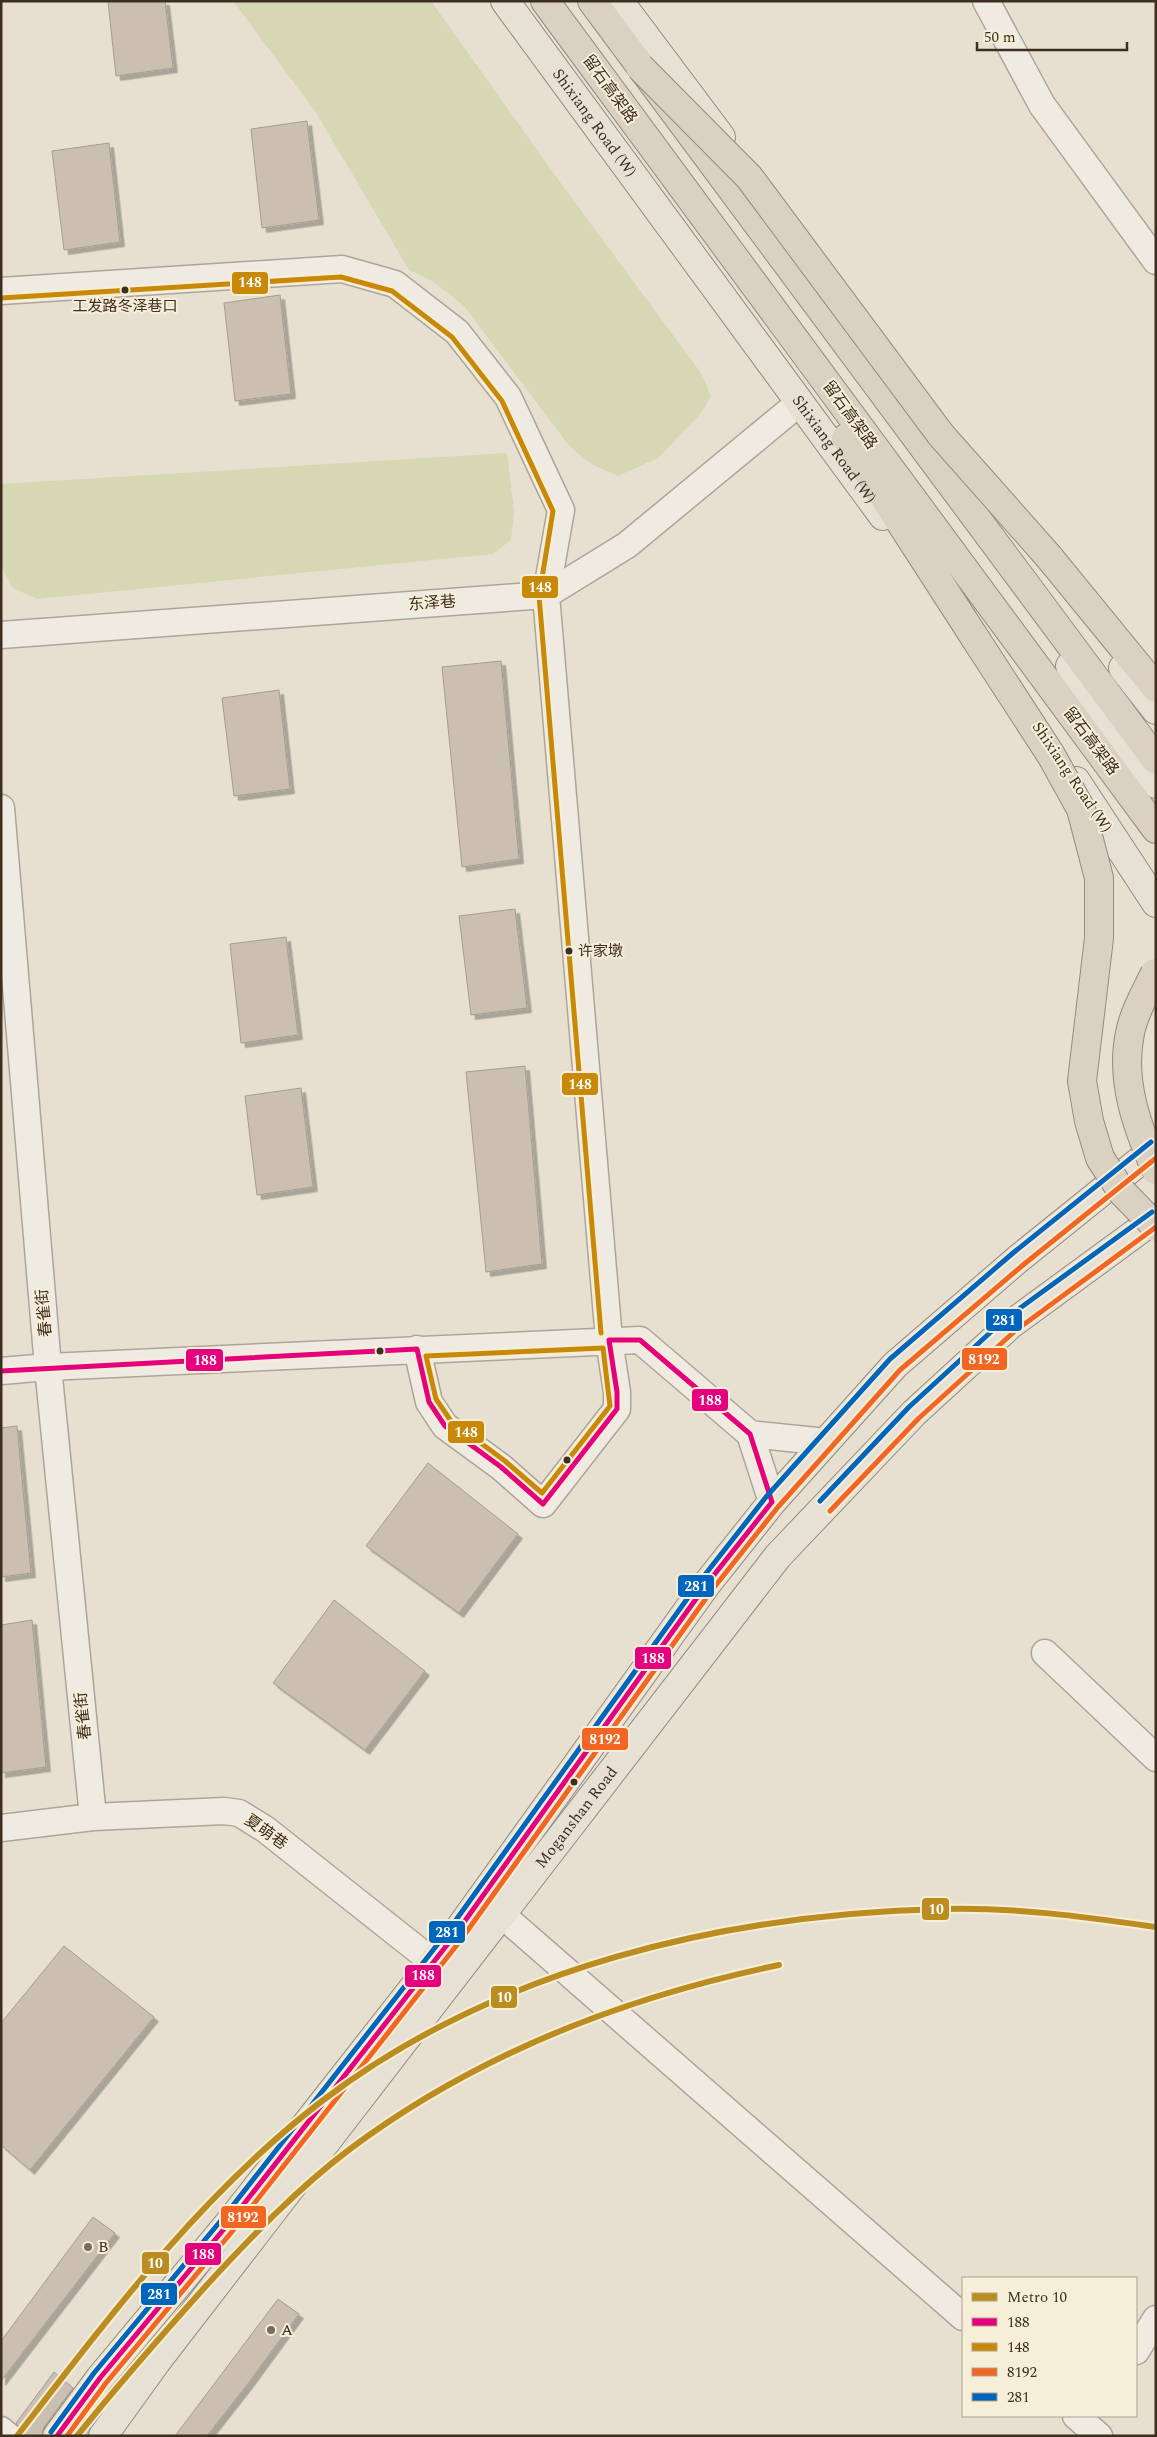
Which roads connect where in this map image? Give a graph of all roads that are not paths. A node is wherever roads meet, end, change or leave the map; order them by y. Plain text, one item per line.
1 (505, 1) edge
2 (546, 1) edge
3 (579, 1) edge
4 (592, 1) edge
5 (620, 1) edge
6 (986, 1) edge
7 (640, 67) junction
8 (1156, 261) edge
9 (756, 289) junction
10 (1, 291) edge
11 (799, 403) junction
12 (546, 595) junction
13 (1, 635) edge
14 (1063, 678) junction
15 (1156, 688) edge
16 (1156, 710) edge
17 (1156, 760) edge
18 (1156, 784) edge
19 (1, 808) edge
20 (1156, 822) edge
21 (1156, 829) edge
22 (1156, 903) edge
23 (1156, 971) edge
24 (1156, 1148) edge
25 (1156, 1170) edge
26 (1156, 1218) edge
27 (1156, 1227) edge
28 (609, 1340) junction
29 (417, 1349) junction
30 (48, 1367) junction
31 (1, 1371) edge
32 (750, 1434) junction
33 (826, 1442) junction
34 (772, 1502) junction
35 (1045, 1653) dead end
36 (1156, 1758) edge
37 (93, 1817) junction
38 (1, 1828) edge
39 (501, 1914) junction
40 (433, 1962) junction
41 (962, 2316) edge
42 (1156, 2319) edge
43 (1137, 2349) edge
44 (1, 2430) edge
45 (8, 2436) edge
46 (57, 2436) edge
47 (103, 2436) edge

1 - 11 main road, Shixiang Road (W)
2 - 9 highway, 留石高架路
2 - 14 main road
3 - 14 main road
4 - 7 highway
5 - 16 main road
6 - 8 street
7 - 15 highway, bridge
7 - 17 highway, bridge
9 - 21 highway, 留石高架路
9 - 27 highway, bridge
10 - 12 street
11 - 12 street, 东泽巷
11 - 22 main road, Shixiang Road (W)
12 - 13 street, 东泽巷
12 - 28 street
14 - 18 main road
14 - 20 main road
19 - 30 street, 春雀街
23 - 25 highway, bridge
24 - 33 main road, Moganshan Road
26 - 39 main road, Moganshan Road
28 - 29 street
28 - 29 street
28 - 32 street
29 - 30 street
30 - 31 street
30 - 37 street, 春雀街
32 - 33 street
32 - 34 street
33 - 34 main road, Moganshan Road
34 - 40 main road, Moganshan Road
35 - 36 street
37 - 38 street, 夏萌巷
37 - 40 street, 夏萌巷
39 - 41 street
39 - 47 main road, Moganshan Road
40 - 46 main road, Moganshan Road
42 - 43 street
44 - 45 street

